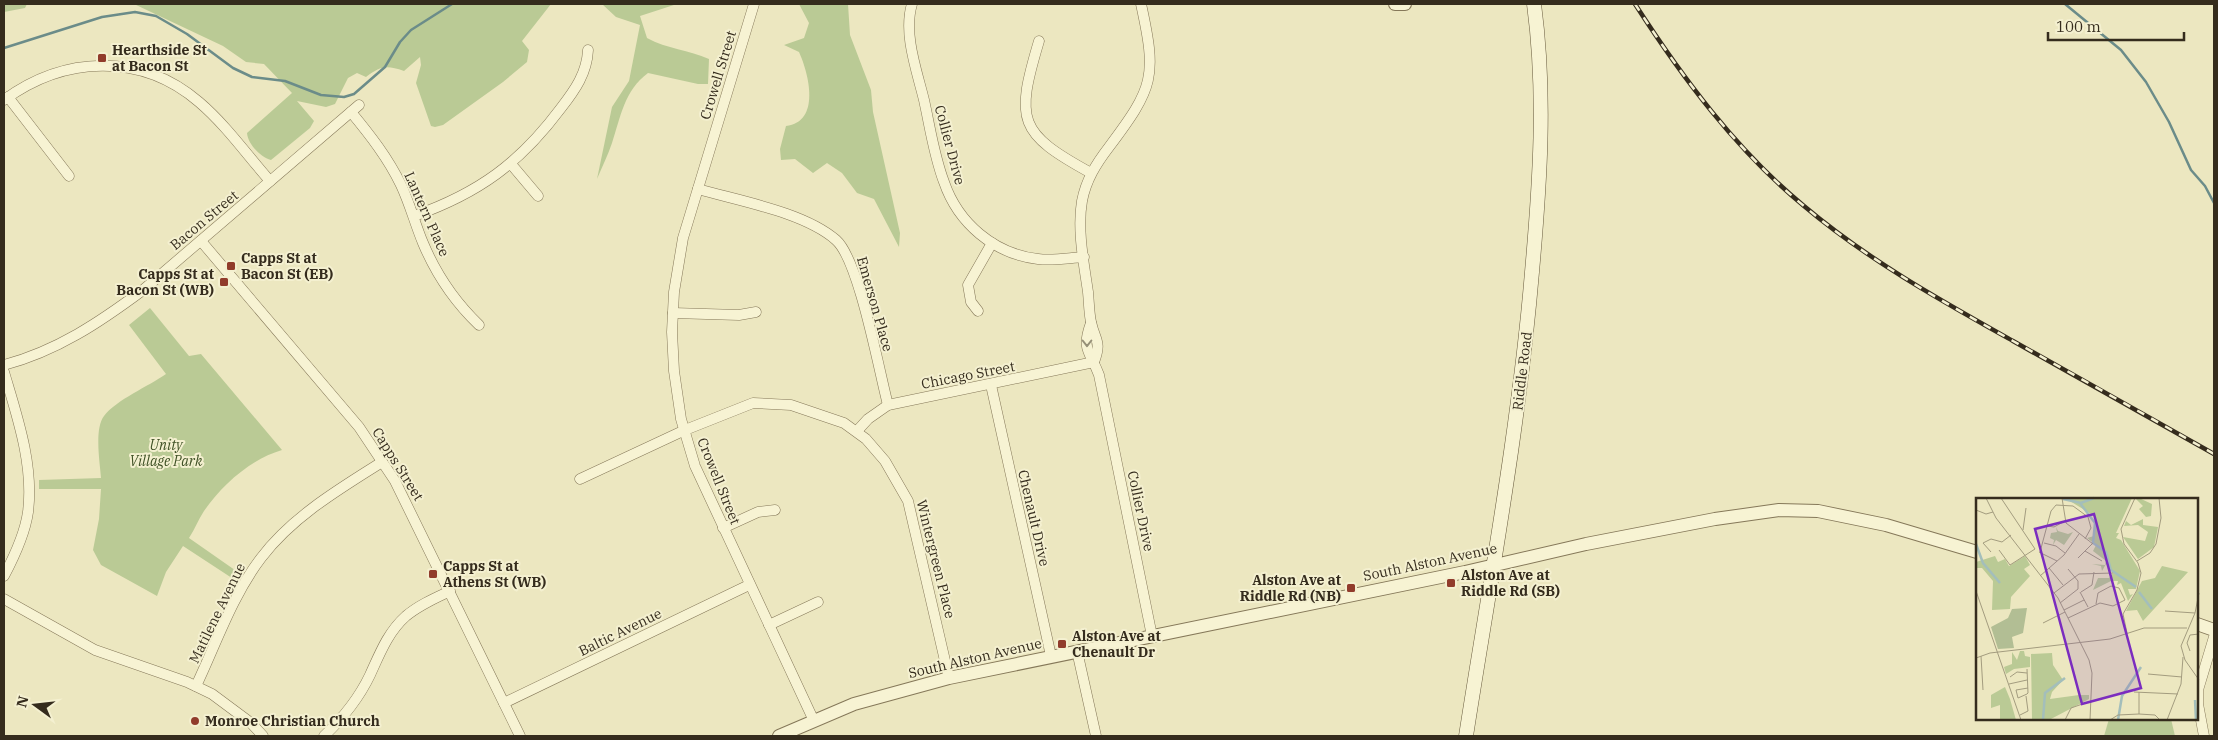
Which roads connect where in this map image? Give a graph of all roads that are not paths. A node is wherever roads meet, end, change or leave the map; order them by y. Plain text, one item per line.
1 (754, 4) edge
2 (912, 4) edge
3 (1141, 4) edge
4 (1395, 4) edge
5 (1405, 4) edge
6 (1534, 4) edge
7 (1039, 42) dead end
8 (588, 50) dead end
9 (6, 98) edge
10 (359, 105) dead end
11 (351, 112) junction
12 (511, 164) junction
13 (1092, 172) junction
14 (69, 176) dead end
15 (270, 182) junction
16 (698, 189) junction
17 (538, 196) dead end
18 (414, 216) junction
19 (201, 241) junction
20 (992, 243) junction
21 (1084, 257) junction
22 (978, 311) dead end
23 (756, 312) dead end
24 (673, 313) junction
25 (479, 325) dead end
26 (1094, 362) junction
27 (4, 365) edge
28 (4, 372) edge
29 (992, 385) junction
30 (888, 406) junction
31 (685, 430) junction
32 (857, 431) junction
33 (382, 462) junction
34 (580, 479) dead end
35 (775, 510) dead end
36 (723, 528) junction
37 (1976, 552) edge
38 (1493, 565) junction
39 (4, 576) edge
40 (749, 585) junction
41 (450, 591) junction
42 (4, 599) edge
43 (818, 602) dead end
44 (2198, 624) edge
45 (769, 626) junction
46 (2214, 630) edge
47 (1152, 636) junction
48 (2214, 637) edge
49 (1077, 651) junction
50 (1051, 656) junction
51 (949, 678) junction
52 (196, 686) junction
53 (504, 703) junction
54 (814, 721) junction
55 (263, 736) edge
56 (324, 736) edge
57 (520, 736) edge
58 (779, 736) edge
59 (1096, 736) edge
60 (1466, 736) edge
61 (2204, 736) edge

1 - 16 street, Crowell Street
2 - 20 street, Collier Drive
3 - 13 street, Collier Drive
4 - 5 street
6 - 38 main road, Riddle Road
7 - 13 street
8 - 12 street
9 - 14 street
9 - 15 street
10 - 11 street, Bacon Street
11 - 15 street, Bacon Street
11 - 18 street, Lantern Place
12 - 17 street
12 - 18 street
13 - 21 street, Collier Drive
15 - 19 street, Bacon Street
16 - 24 street, Crowell Street
16 - 30 street, Emerson Place
18 - 25 street, Lantern Place
19 - 27 street, Bacon Street
19 - 33 street, Capps Street
20 - 21 street, Collier Drive
20 - 22 street
21 - 26 street, Collier Drive
23 - 24 street
24 - 31 street, Crowell Street
26 - 29 street, Chicago Street
26 - 47 street, Collier Drive
28 - 39 street
29 - 30 street, Chicago Street
29 - 50 street, Chenault Drive
30 - 32 street, Chicago Street
31 - 32 street, Wintergreen Place
31 - 34 street, Wintergreen Place
31 - 36 street, Crowell Street
32 - 51 street, Wintergreen Place
33 - 41 street, Capps Street
33 - 52 street, Matilene Avenue
35 - 36 street
36 - 40 street, Crowell Street
37 - 38 street, South Alston Avenue
38 - 47 street, South Alston Avenue
38 - 60 main road, Riddle Road
40 - 45 street, Crowell Street
40 - 53 street, Baltic Avenue
41 - 53 street, Capps Street
41 - 56 street
42 - 52 street
43 - 45 street
44 - 46 street
45 - 54 street, Crowell Street
47 - 49 street, South Alston Avenue
48 - 61 street
49 - 50 street, South Alston Avenue
49 - 59 street
50 - 51 street, South Alston Avenue
51 - 54 street, South Alston Avenue
52 - 55 street
53 - 57 street, Capps Street
54 - 58 street, South Alston Avenue

